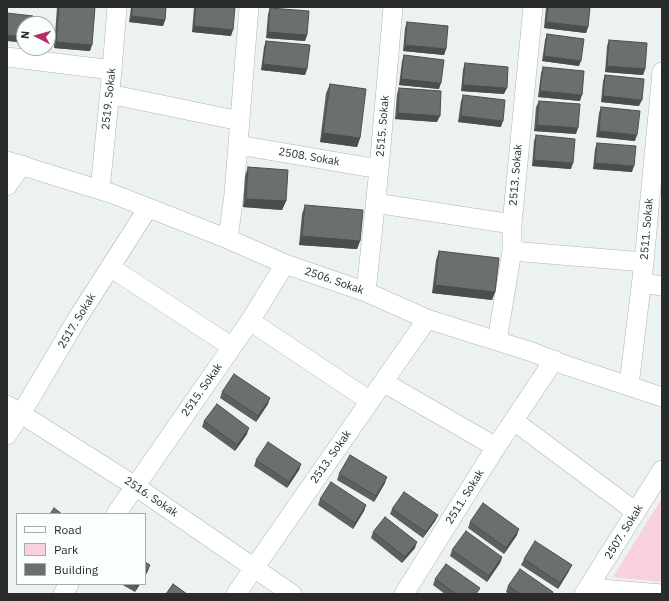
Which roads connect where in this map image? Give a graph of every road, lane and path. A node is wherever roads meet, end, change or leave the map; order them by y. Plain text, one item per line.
1 (117, 7) edge
2 (249, 7) edge
3 (393, 7) edge
4 (533, 7) edge
5 (7, 57) edge
6 (112, 70) junction
7 (662, 72) edge
8 (109, 94) junction
9 (240, 122) junction
10 (238, 145) junction
11 (14, 163) edge
12 (379, 169) junction
13 (7, 186) edge
14 (100, 190) junction
15 (375, 203) junction
16 (148, 208) junction
17 (512, 224) junction
18 (228, 239) junction
19 (512, 251) junction
20 (644, 262) junction
21 (285, 264) junction
22 (110, 267) junction
23 (642, 283) junction
24 (662, 286) edge
25 (366, 292) junction
26 (427, 319) junction
27 (250, 321) junction
28 (497, 341) junction
29 (232, 346) junction
30 (554, 360) junction
31 (383, 382) junction
32 (629, 385) junction
33 (662, 397) edge
34 (370, 401) junction
35 (14, 410) edge
36 (514, 421) junction
37 (7, 435) edge
38 (496, 447) junction
39 (662, 470) edge
40 (135, 486) junction
41 (636, 512) junction
42 (117, 513) edge
43 (254, 568) junction
44 (68, 585) edge
45 (586, 591) edge
46 (63, 594) edge
47 (236, 594) edge
48 (292, 594) edge
49 (404, 594) edge
50 (662, 594) edge

1 - 6 street, 2519. Sokak
2 - 9 street
3 - 12 street, 2515. Sokak
4 - 17 street, 2513. Sokak
5 - 6 street
6 - 8 street, 2519. Sokak
7 - 20 street, 2511. Sokak
8 - 9 street
8 - 14 street, 2519. Sokak
9 - 10 street
10 - 12 street, 2508. Sokak
10 - 18 street
11 - 13 street
11 - 14 street, 2506. Sokak
12 - 15 street, 2515. Sokak
14 - 16 street, 2506. Sokak
15 - 17 street
15 - 25 street, 2515. Sokak
16 - 18 street, 2506. Sokak
16 - 22 street, 2517. Sokak
17 - 19 street, 2513. Sokak
18 - 21 street, 2506. Sokak
19 - 20 street
19 - 28 street, 2513. Sokak
20 - 23 street, 2511. Sokak
21 - 25 street, 2506. Sokak
21 - 27 street, 2515. Sokak
22 - 29 street
22 - 35 street, 2517. Sokak
23 - 24 street
23 - 32 street, 2511. Sokak
25 - 26 street, 2506. Sokak
26 - 28 street, 2506. Sokak
26 - 31 street, 2513. Sokak
27 - 29 street, 2515. Sokak
27 - 34 street
28 - 30 street, 2506. Sokak
29 - 40 street, 2515. Sokak
30 - 32 street, 2506. Sokak
30 - 36 street, 2511. Sokak
31 - 34 street, 2513. Sokak
31 - 38 street
32 - 33 street, 2506. Sokak
34 - 43 street, 2513. Sokak
35 - 37 street, 2517. Sokak
35 - 40 street, 2516. Sokak
36 - 38 street, 2511. Sokak
36 - 41 street
38 - 49 street, 2511. Sokak
39 - 41 street, 2507. Sokak
40 - 42 street, 2515. Sokak
40 - 43 street, 2516. Sokak
41 - 45 street, 2507. Sokak
43 - 47 street, 2513. Sokak
43 - 48 street, 2516. Sokak
44 - 46 street
45 - 50 street

